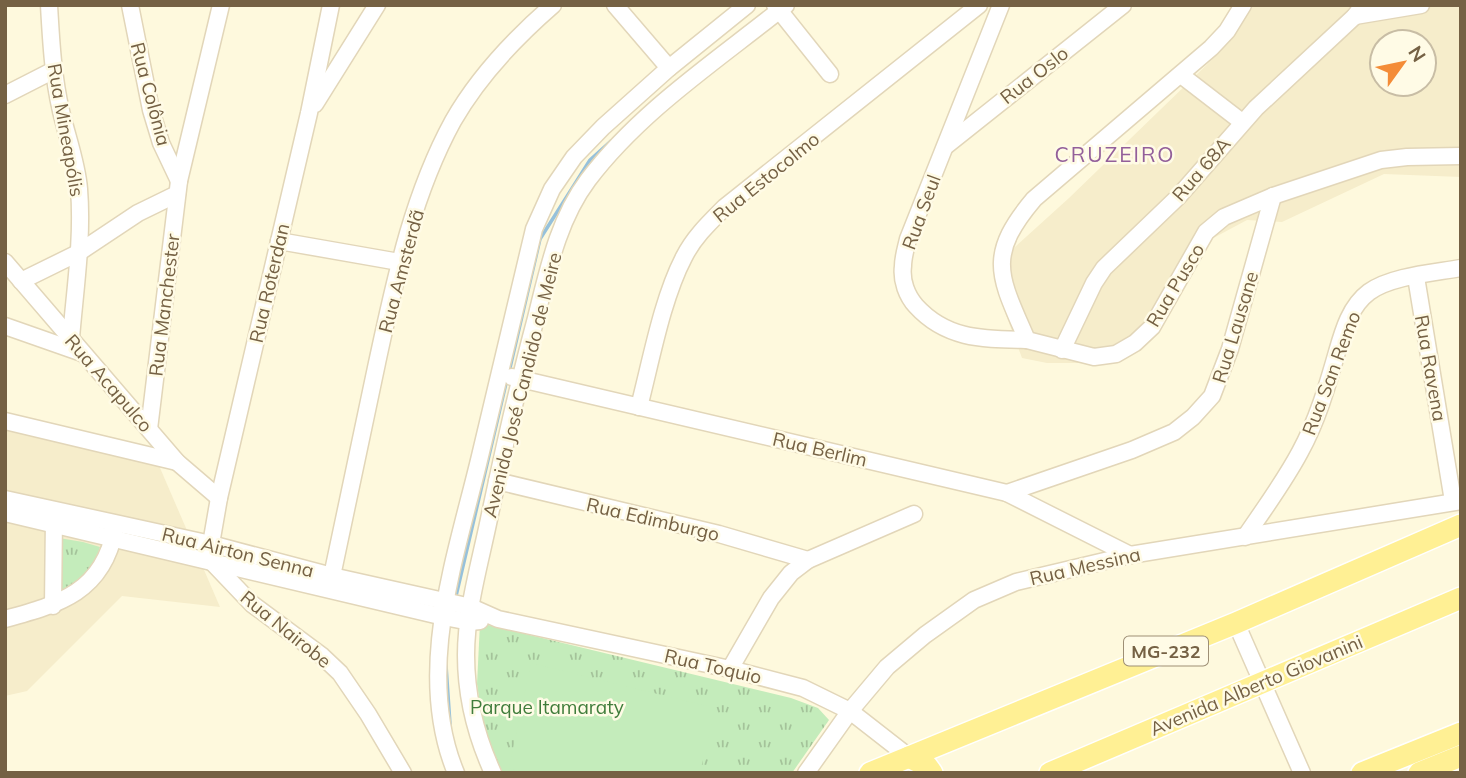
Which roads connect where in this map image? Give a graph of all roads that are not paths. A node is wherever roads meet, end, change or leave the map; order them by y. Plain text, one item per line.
1 (49, 5) edge
2 (130, 5) edge
3 (221, 5) edge
4 (331, 5) edge
5 (377, 5) edge
6 (553, 5) edge
7 (615, 5) edge
8 (747, 5) edge
9 (979, 5) edge
10 (1002, 5) edge
11 (1123, 5) edge
12 (1242, 5) edge
13 (1421, 5) edge
14 (779, 7) edge
15 (1359, 11) edge
16 (669, 68) junction
17 (54, 70) junction
18 (830, 74) dead end
19 (1181, 75) junction
20 (5, 95) edge
21 (309, 113) junction
22 (1242, 122) junction
23 (946, 146) junction
24 (1461, 156) edge
25 (178, 187) junction
26 (1273, 197) junction
27 (279, 241) junction
28 (78, 253) junction
29 (5, 262) edge
30 (399, 262) junction
31 (1461, 268) edge
32 (1416, 277) junction
33 (22, 281) junction
34 (5, 326) edge
35 (71, 338) junction
36 (1027, 340) junction
37 (1062, 349) junction
38 (82, 354) junction
39 (510, 377) junction
40 (639, 407) junction
41 (5, 421) edge
42 (149, 429) junction
43 (177, 462) junction
44 (497, 481) junction
45 (1007, 493) junction
46 (219, 498) junction
47 (5, 499) edge
48 (1451, 502) edge
49 (5, 513) edge
50 (914, 514) dead end
51 (54, 517) junction
52 (1455, 528) edge
53 (114, 531) junction
54 (1245, 537) junction
55 (211, 552) junction
56 (1130, 555) junction
57 (808, 560) junction
58 (332, 576) junction
59 (1461, 598) edge
60 (53, 606) junction
61 (445, 609) junction
62 (471, 615) junction
63 (5, 619) edge
64 (1236, 623) junction
65 (730, 669) junction
66 (1263, 682) junction
67 (850, 711) junction
68 (1461, 733) edge
69 (1461, 755) edge
70 (909, 757) junction
71 (402, 773) edge
72 (456, 773) edge
73 (493, 773) edge
74 (806, 773) edge
75 (870, 773) edge
76 (932, 773) edge
77 (1050, 773) edge
78 (1302, 773) edge
79 (1362, 773) edge
80 (1419, 773) edge

1 - 17 street, Rua Mineapólis
2 - 25 street, Rua Colônia
3 - 25 street, Rua Manchester
4 - 21 street, Rua Roterdan
5 - 21 street
6 - 30 street, Rua Amsterdã
7 - 16 street
8 - 16 street, Avenida José Candido de Meire
9 - 40 street, Rua Estocolmo
10 - 23 street, Rua Seul
11 - 23 street, Rua Oslo
12 - 19 street
13 - 15 street
14 - 18 street
14 - 39 street, Avenida José Candido de Meire
15 - 22 street, Rua 68A
16 - 39 street, Avenida José Candido de Meire
17 - 20 street
17 - 28 street, Rua Mineapólis
19 - 22 street
19 - 36 street
21 - 27 street, Rua Roterdan
22 - 37 street, Rua 68A
23 - 36 street, Rua Seul
24 - 26 street, Rua Pusco
25 - 28 street
25 - 42 street, Rua Manchester
26 - 37 street, Rua Pusco
26 - 45 street, Rua Lausane
27 - 30 street
27 - 46 street, Rua Roterdan
28 - 33 street
28 - 35 street, Rua Mineapólis
29 - 33 street, Rua Acapulco
30 - 58 street, Rua Amsterdã
31 - 32 street, Rua San Remo
32 - 48 street, Rua Ravena
32 - 54 street, Rua San Remo
33 - 35 street, Rua Acapulco
34 - 38 street
35 - 38 street, Rua Acapulco
36 - 37 street, Rua Pusco
38 - 42 street, Rua Acapulco
39 - 40 street, Rua Berlim
39 - 44 street, Avenida José Candido de Meire
39 - 61 street, Avenida José Candido de Meire
40 - 45 street, Rua Berlim
41 - 43 street
42 - 43 street, Rua Acapulco
43 - 46 street, Rua Acapulco
44 - 57 street, Rua Edimburgo
44 - 62 street, Avenida José Candido de Meire
45 - 56 street, Rua Berlim
46 - 55 street, Rua Roterdan
47 - 51 street, Rua Airton Senna
48 - 52 street
48 - 54 street, Rua Messina
49 - 51 street, Rua Airton Senna
50 - 57 street
51 - 53 street, Rua Airton Senna
51 - 60 street
52 - 64 main road, MG-232
53 - 55 street, Rua Airton Senna
53 - 60 street
54 - 56 street, Rua Messina
55 - 58 street, Rua Airton Senna
55 - 61 street
55 - 71 street, Rua Nairobe
56 - 67 street, Rua Messina
57 - 65 street
58 - 61 street, Rua Airton Senna
59 - 66 main road, Avenida Alberto Giovanini
60 - 63 street
61 - 62 street, Rua Airton Senna
61 - 72 street, Avenida José Candido de Meire
62 - 65 street, Rua Toquio
62 - 73 street, Avenida José Candido de Meire
64 - 66 street
64 - 70 main road, MG-232
65 - 67 street, Rua Toquio
66 - 77 main road, Avenida Alberto Giovanini
66 - 78 street
67 - 70 street, Rua Toquio
67 - 74 street, Rua Messina
68 - 79 main road
69 - 80 main road
70 - 75 main road, MG-232
70 - 76 main road

